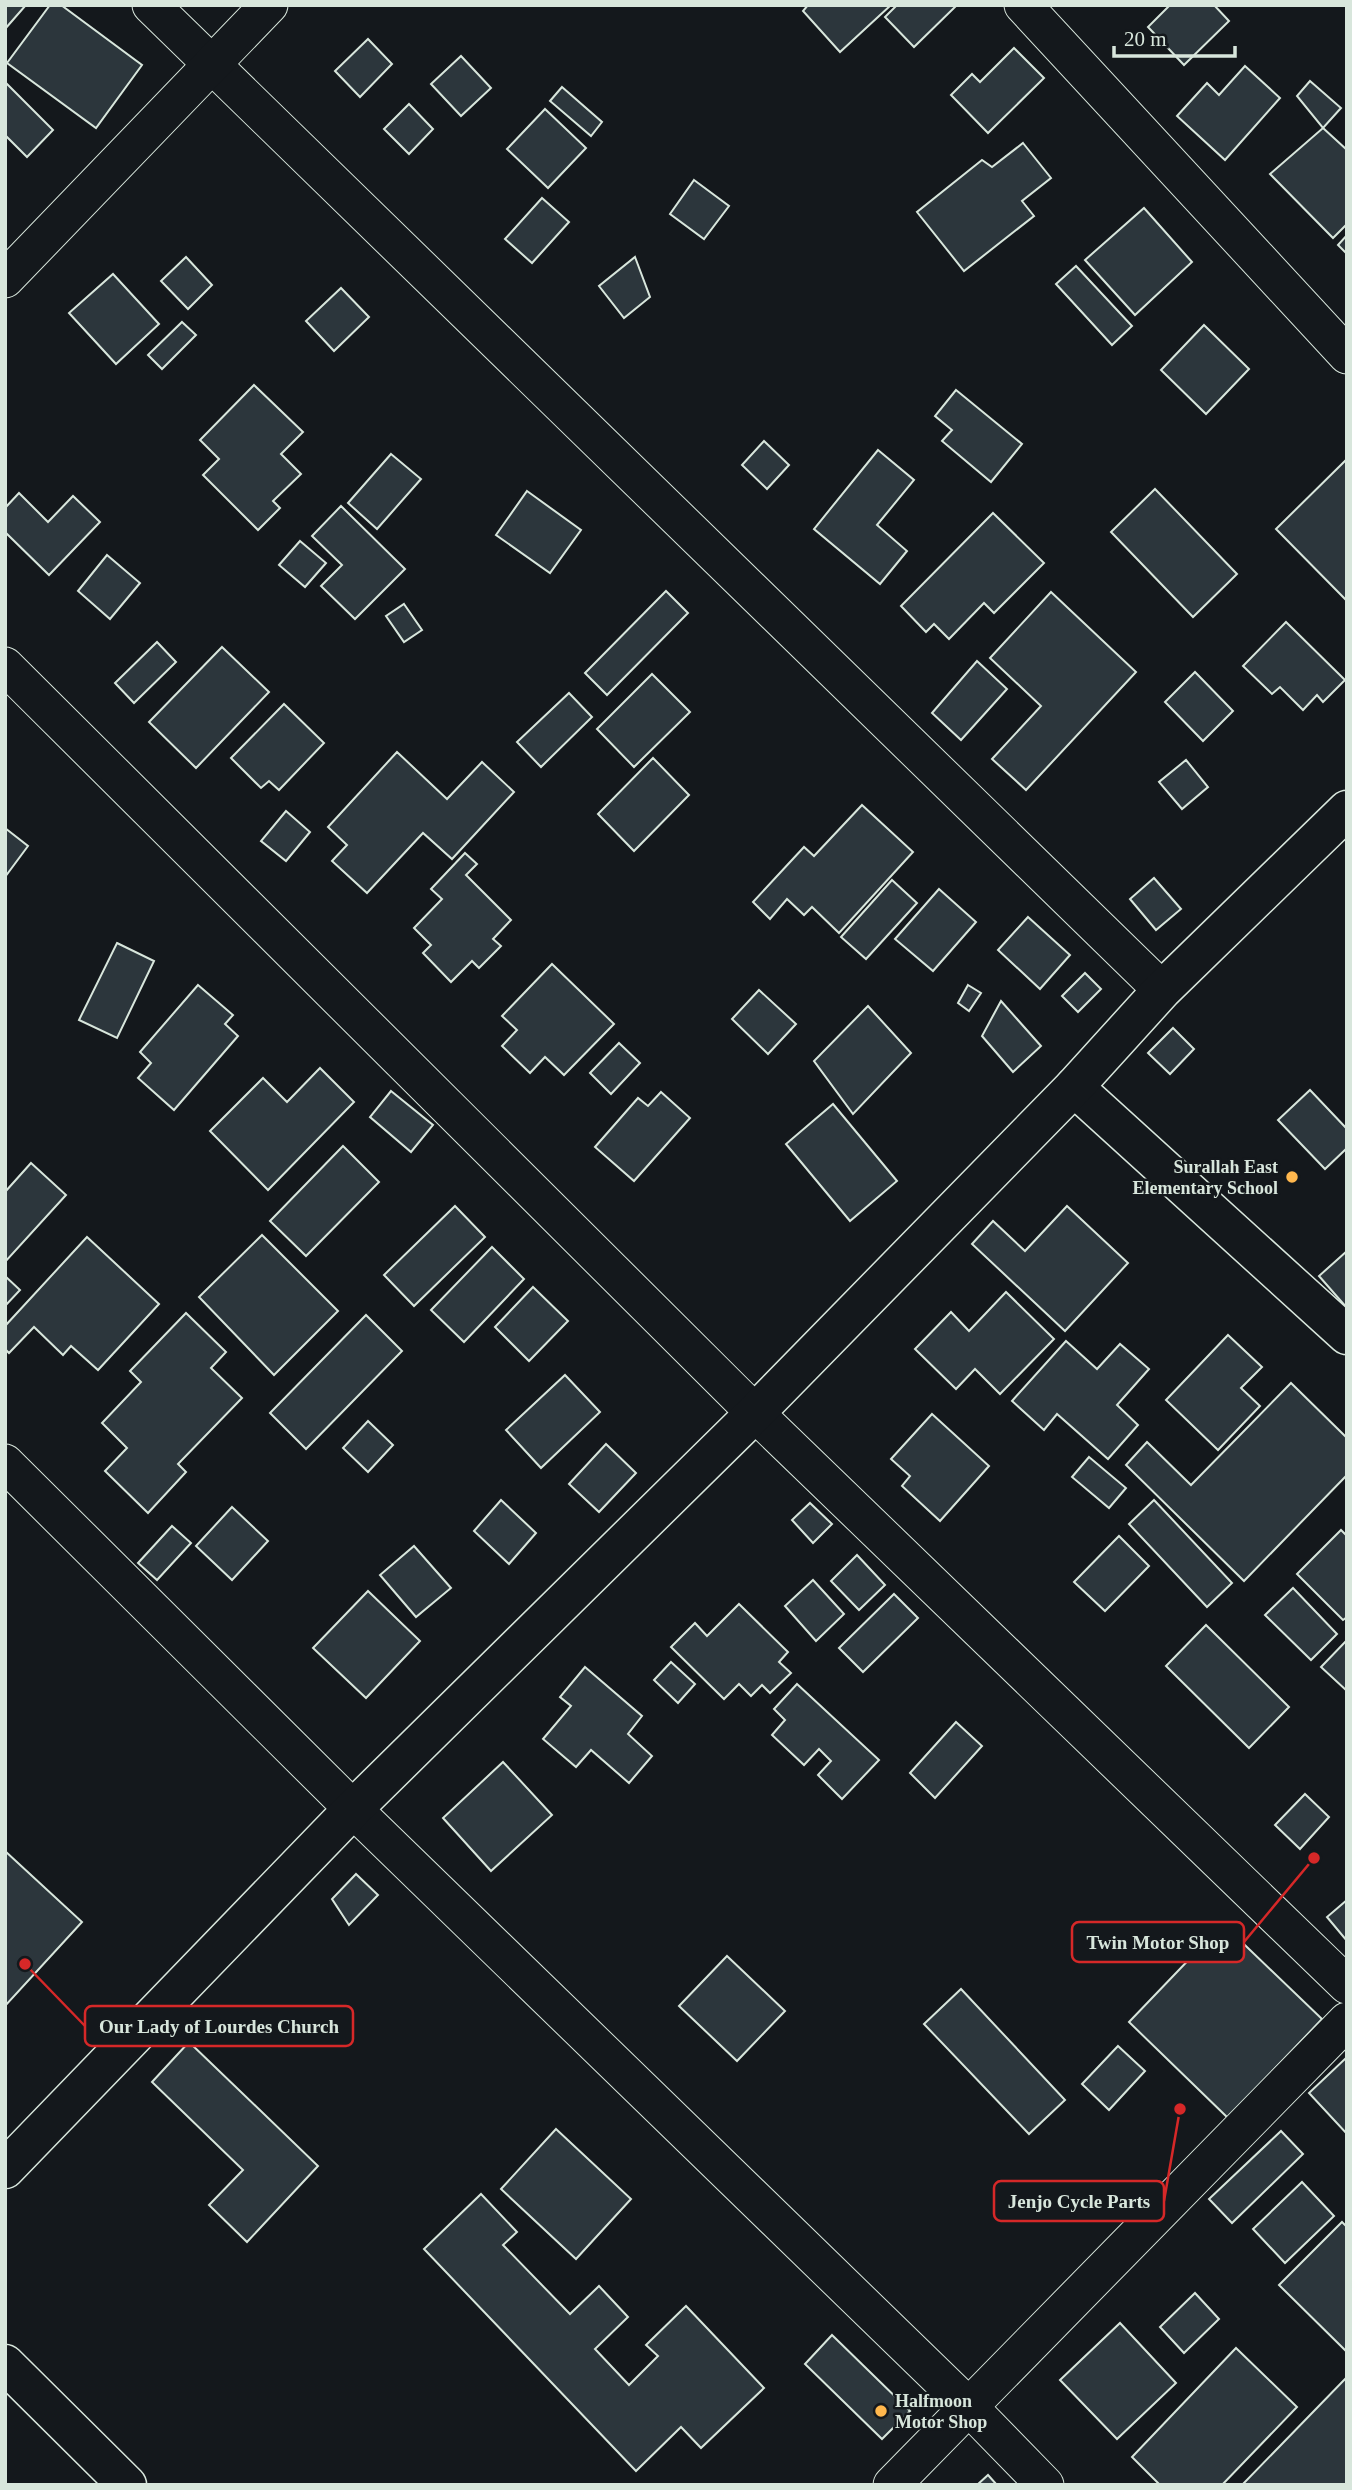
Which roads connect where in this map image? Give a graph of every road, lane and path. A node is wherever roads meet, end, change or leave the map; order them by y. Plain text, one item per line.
1 (151, 5) edge
2 (269, 5) edge
3 (1023, 5) edge
4 (212, 65) junction
5 (5, 279) edge
6 (1347, 355) edge
7 (5, 666) edge
8 (1347, 810) edge
9 (1162, 990) junction
10 (1074, 1087) junction
11 (1347, 1335) edge
12 (755, 1412) junction
13 (5, 1463) edge
14 (353, 1809) junction
15 (1347, 1985) edge
16 (1347, 2021) edge
17 (5, 2169) edge
18 (5, 2364) edge
19 (969, 2407) junction
20 (127, 2485) edge
21 (892, 2485) edge
22 (1045, 2485) edge

1 - 4 street
2 - 4 street
3 - 6 street
4 - 5 street
4 - 9 street
7 - 12 street
8 - 9 main road
9 - 10 main road
10 - 11 main road
10 - 12 main road
12 - 14 main road
12 - 15 street
13 - 14 street
14 - 17 main road
14 - 19 street
16 - 19 street
18 - 20 main road
19 - 21 street
19 - 22 street

